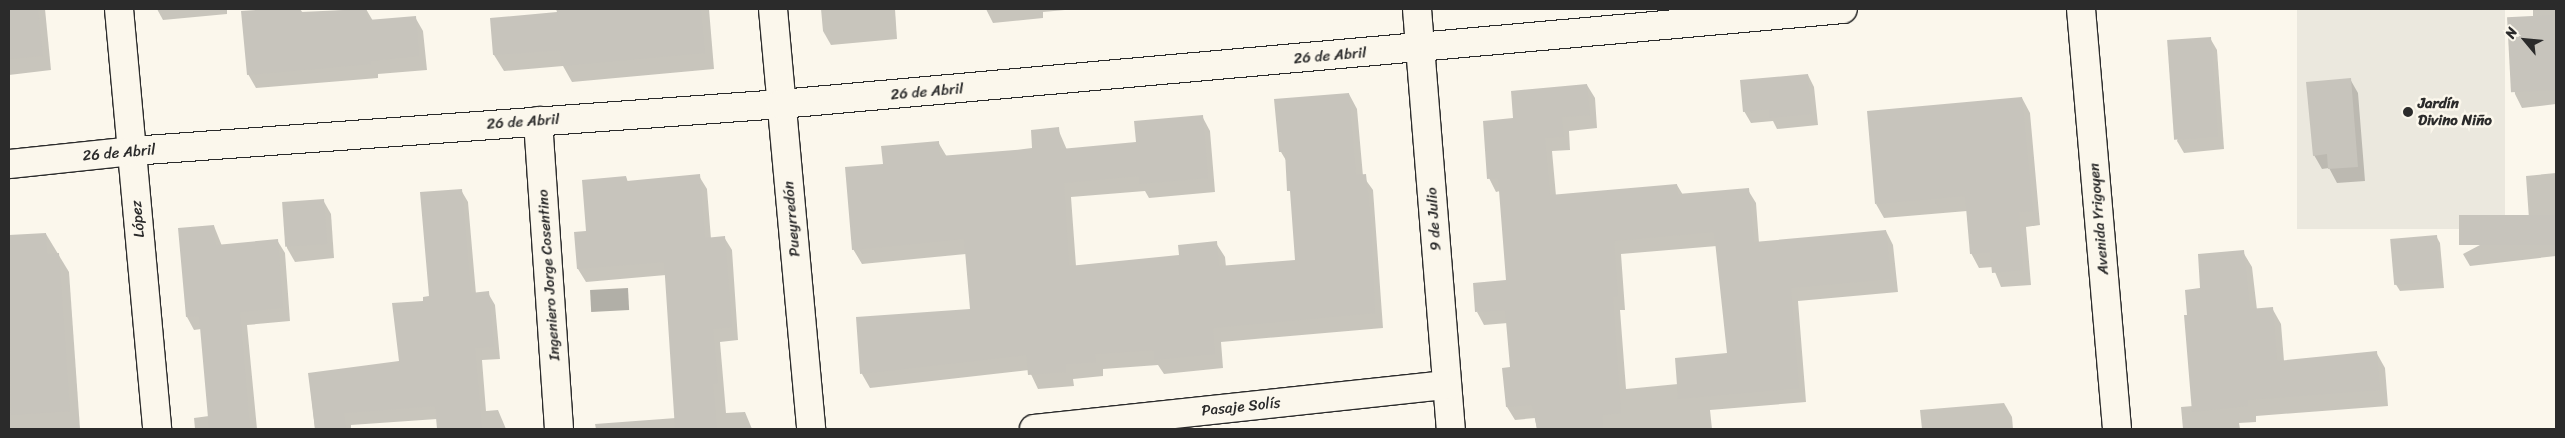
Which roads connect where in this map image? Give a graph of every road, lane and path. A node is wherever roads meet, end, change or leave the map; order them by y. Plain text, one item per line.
1 (119, 9) edge
2 (773, 9) edge
3 (1417, 9) edge
4 (1844, 9) edge
5 (2081, 9) edge
6 (1421, 48) junction
7 (781, 104) junction
8 (538, 121) junction
9 (132, 151) junction
10 (9, 164) edge
11 (1447, 385) junction
12 (157, 429) edge
13 (559, 429) edge
14 (811, 429) edge
15 (1034, 429) edge
16 (1451, 429) edge
17 (2117, 429) edge

1 - 9 street, López
2 - 7 street, Pueyrredón
3 - 6 street, 9 de Julio
4 - 6 street, 26 de Abril
5 - 17 street, Avenida Yrigoyen
6 - 7 street, 26 de Abril
6 - 11 street, 9 de Julio
7 - 8 street, 26 de Abril
7 - 14 street, Pueyrredón
8 - 9 street, 26 de Abril
8 - 13 street, Ingeniero Jorge Cosentino
9 - 10 street, 26 de Abril
9 - 12 street, López
11 - 15 street, Pasaje Solís
11 - 16 street, 9 de Julio

